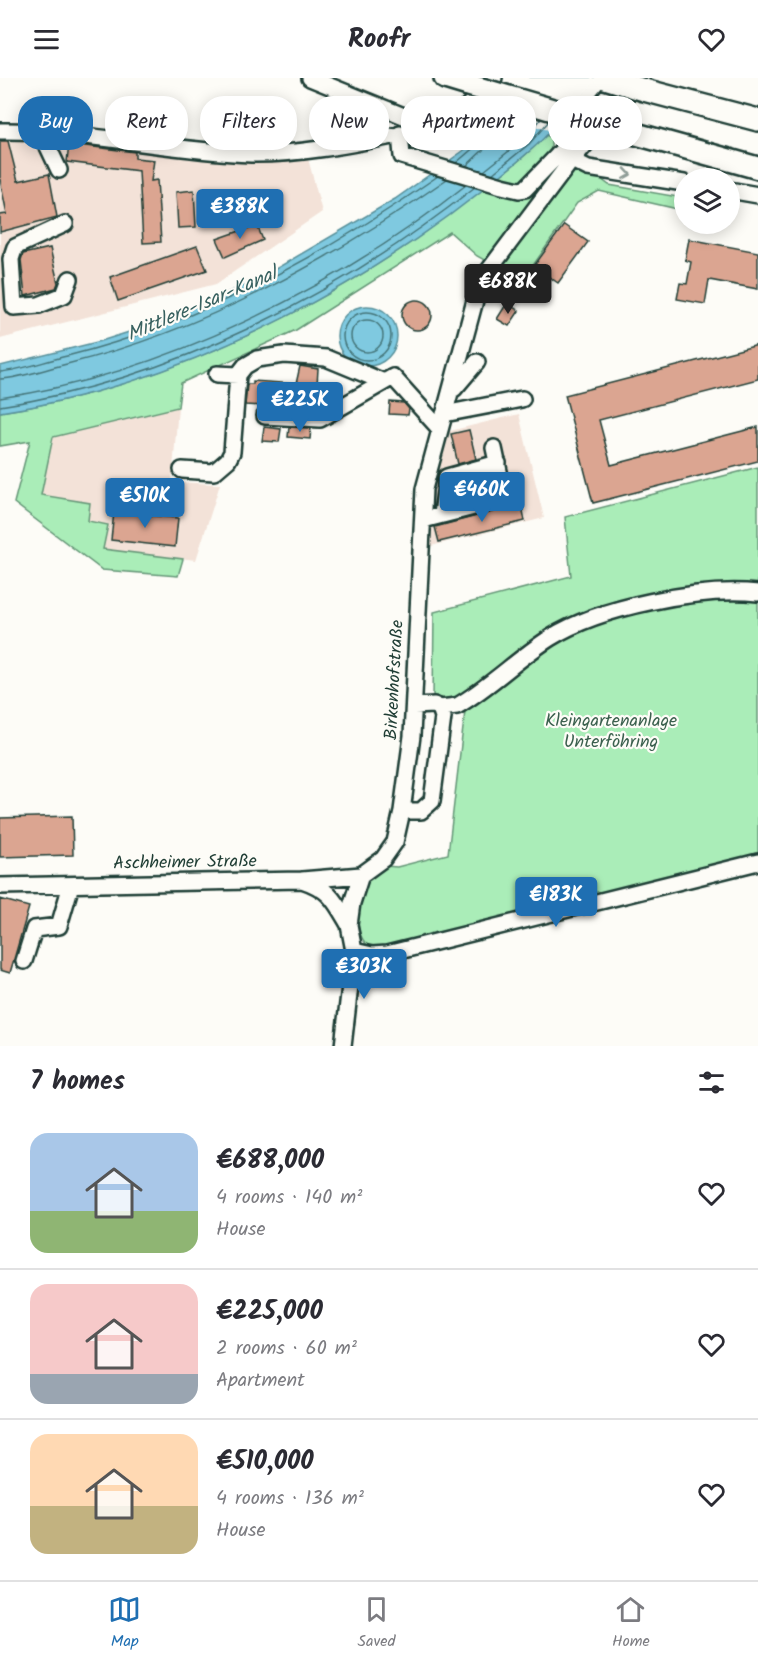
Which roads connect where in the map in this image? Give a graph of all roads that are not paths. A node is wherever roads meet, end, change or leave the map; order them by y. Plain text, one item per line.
1 (310, 78) edge
2 (445, 78) edge
3 (494, 78) edge
4 (605, 78) edge
5 (623, 78) edge
6 (643, 84) edge
7 (478, 96) edge
8 (401, 115) edge
9 (758, 120) edge
10 (0, 131) edge
11 (18, 131) edge
12 (400, 134) joint
13 (93, 137) edge
14 (50, 150) edge
15 (572, 160) junction
16 (758, 168) edge
17 (60, 170) dead end
18 (674, 181) edge
19 (740, 192) edge
20 (758, 195) edge
21 (65, 224) dead end
22 (70, 279) dead end
23 (477, 362) dead end
24 (217, 374) dead end
25 (238, 375) junction
26 (384, 382) junction
27 (450, 393) junction
28 (522, 399) dead end
29 (265, 416) dead end
30 (442, 421) junction
31 (494, 448) dead end
32 (498, 463) junction
33 (182, 470) dead end
34 (442, 515) junction
35 (423, 520) junction
36 (758, 593) edge
37 (414, 706) junction
38 (440, 708) junction
39 (402, 812) junction
40 (758, 862) edge
41 (361, 875) junction
42 (302, 880) junction
43 (71, 885) junction
44 (0, 886) edge
45 (349, 925) junction
46 (354, 951) junction
47 (24, 961) dead end
48 (343, 1046) edge

1 - 8 street
2 - 16 highway, bridge
3 - 7 street
4 - 6 highway, bridge
5 - 12 street
6 - 9 highway
6 - 15 street, Birkenhofstraße
10 - 11 street
12 - 13 street
14 - 17 street
15 -> 18 street
15 - 27 street, Birkenhofstraße
19 - 20 street
21 - 22 street
23 - 27 street
24 - 25 street
25 - 26 street
25 - 33 street
26 - 29 street
26 - 30 street
27 - 30 street, Birkenhofstraße
28 - 30 street
30 - 35 street, Birkenhofstraße
31 - 32 street
32 - 34 street
32 - 34 street
34 - 35 street
35 - 37 street, Birkenhofstraße
36 - 38 street
37 - 38 street
37 - 39 street, Birkenhofstraße
38 - 39 street
39 - 41 street, Birkenhofstraße
40 - 46 street
41 - 42 street
41 - 45 street
42 - 43 street, Aschheimer Straße
42 - 45 street, Aschheimer Straße
43 - 44 street, Aschheimer Straße
43 - 47 street
45 - 46 street
46 - 48 street

